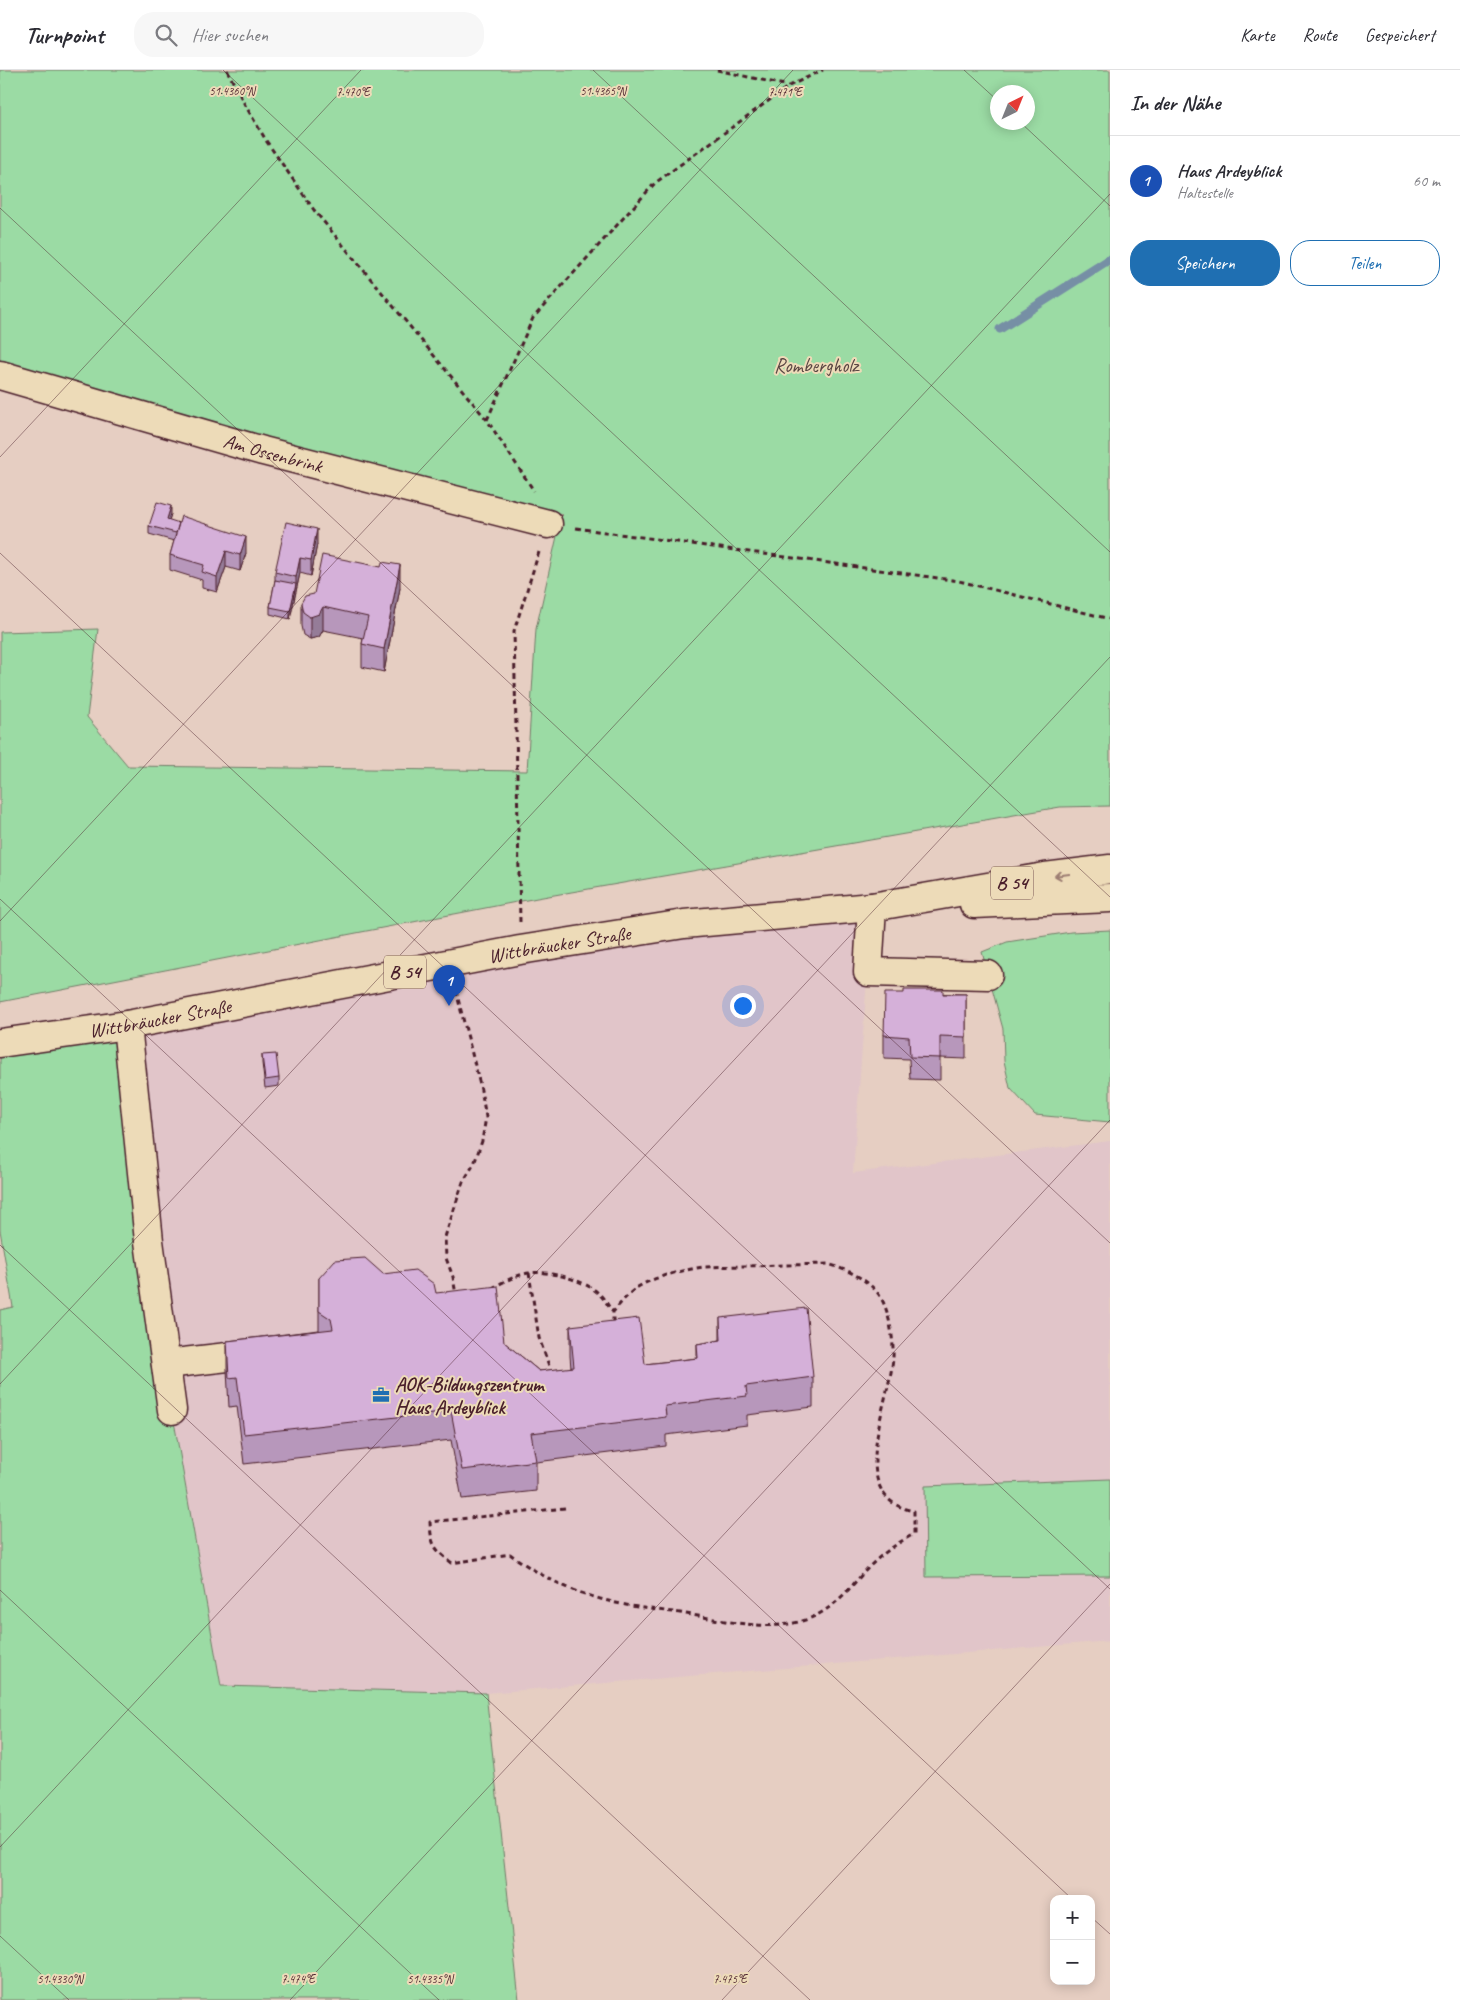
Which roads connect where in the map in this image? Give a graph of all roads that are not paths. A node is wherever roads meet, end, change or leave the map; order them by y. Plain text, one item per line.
1 (0, 375) edge
2 (548, 524) road end
3 (1110, 870) edge
4 (1110, 898) edge
5 (915, 901) junction
6 (872, 907) junction
7 (988, 975) dead end
8 (127, 1025) junction
9 (0, 1043) edge
10 (283, 1351) edge
11 (166, 1364) junction
12 (172, 1410) dead end

1 - 2 main road, Am Ossenbrink
3 -> 5 main road, B 54
4 - 5 main road, B 54
5 - 6 main road, Wittbräucker Straße / B 54
6 - 7 main road
6 - 8 main road, Wittbräucker Straße / B 54
8 - 9 main road, Wittbräucker Straße / B 54
8 - 11 main road
10 - 11 main road
11 - 12 main road

